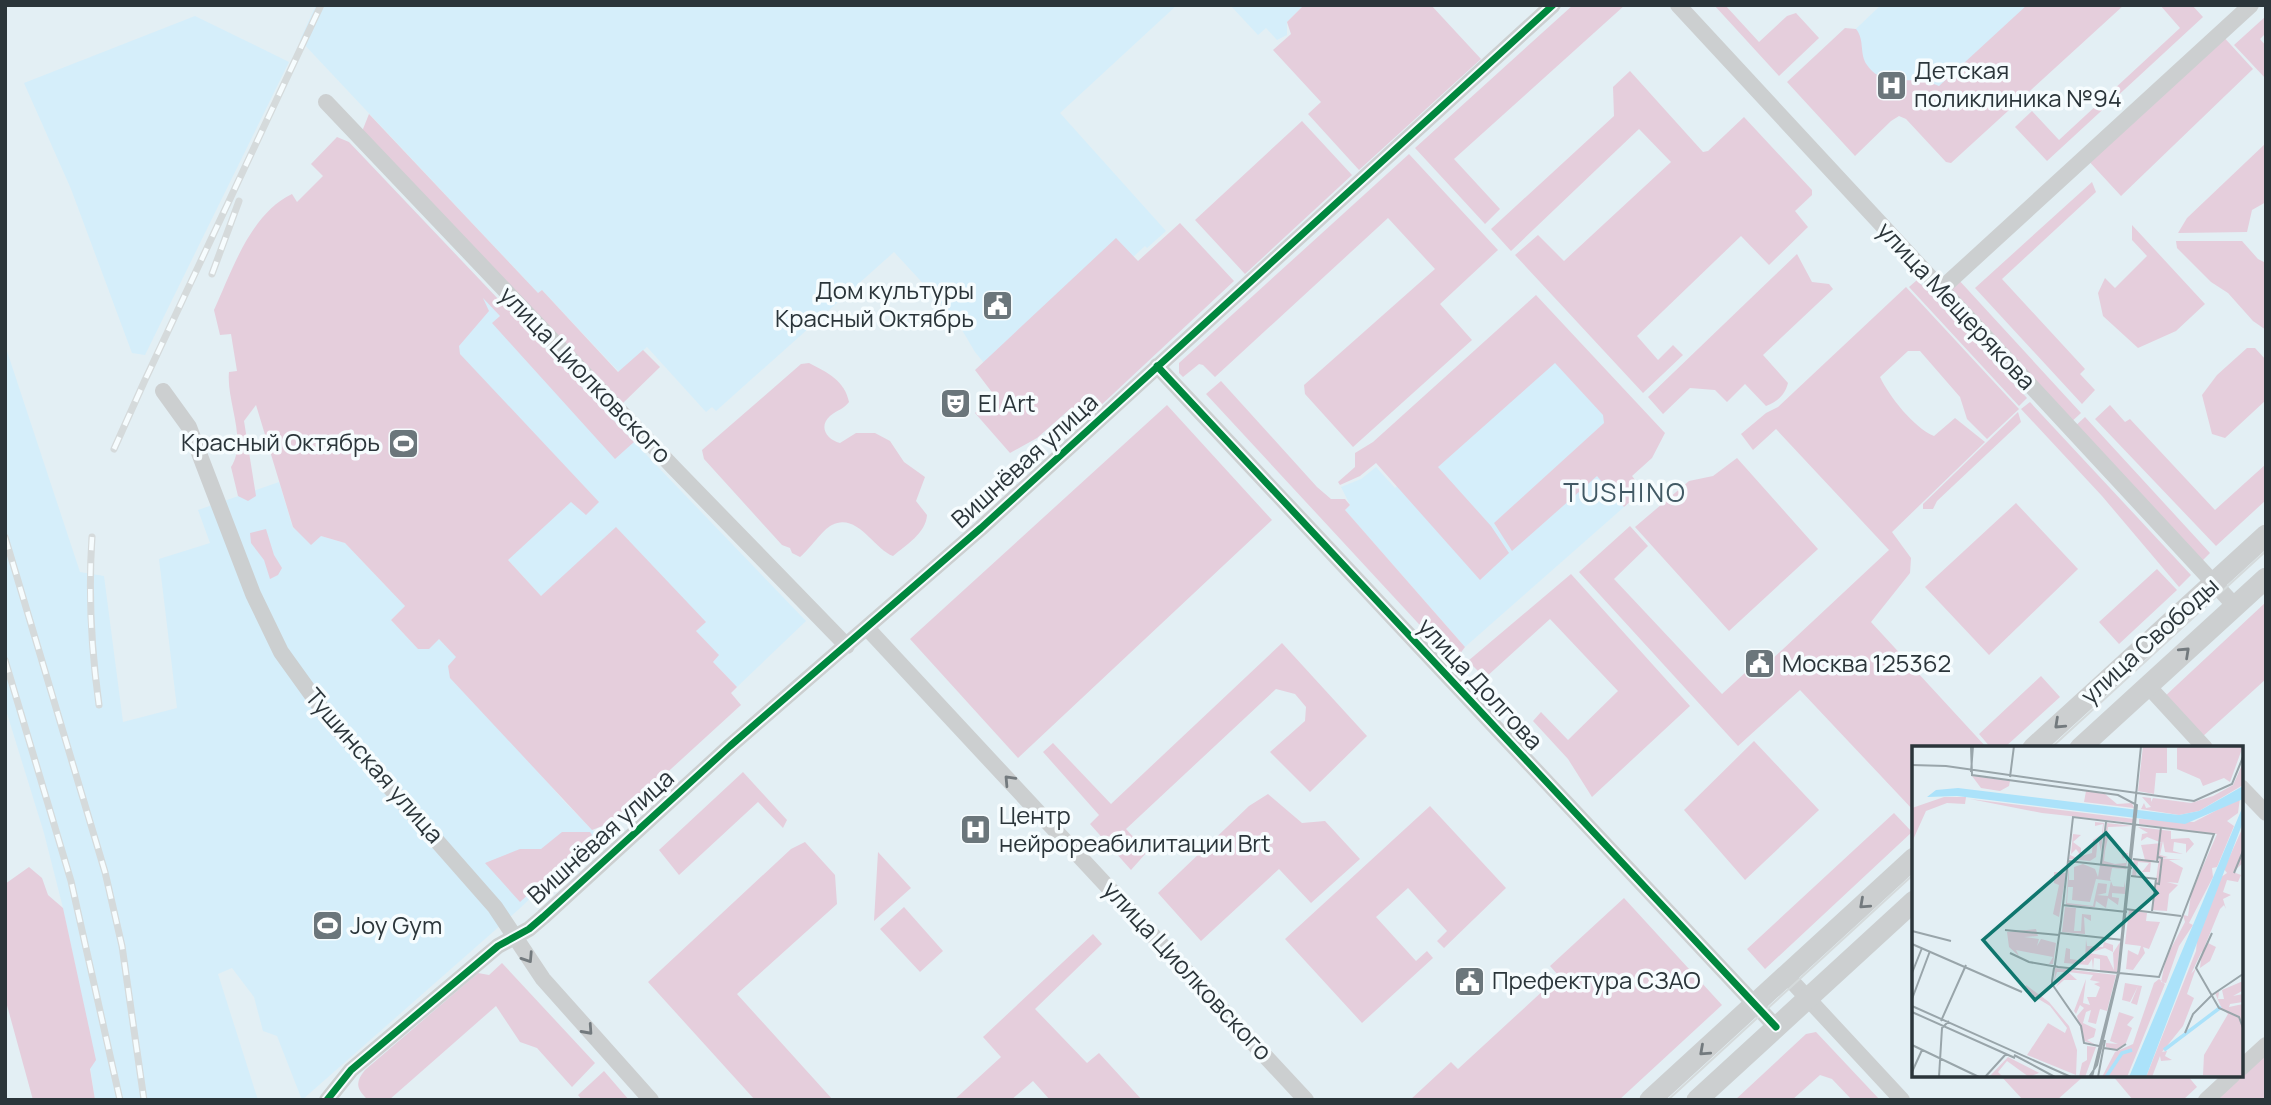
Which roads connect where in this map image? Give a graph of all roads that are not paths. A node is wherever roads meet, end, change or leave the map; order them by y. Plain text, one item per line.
1 (1553, 5) edge
2 (1678, 5) edge
3 (2250, 5) edge
4 (326, 102) dead end
5 (1941, 289) junction
6 (1157, 366) junction
7 (163, 391) dead end
8 (2266, 535) edge
9 (2266, 578) edge
10 (2213, 583) junction
11 (2235, 606) junction
12 (867, 628) junction
13 (847, 646) junction
14 (2148, 686) junction
15 (2036, 746) edge
16 (2083, 746) edge
17 (2203, 746) edge
18 (2243, 789) edge
19 (2266, 813) edge
20 (1912, 860) edge
21 (1912, 903) edge
22 (516, 936) junction
23 (1786, 975) junction
24 (1808, 998) junction
25 (1754, 1004) junction
26 (1776, 1027) junction
27 (2266, 1045) edge
28 (2243, 1066) edge
29 (2231, 1077) edge
30 (327, 1100) edge
31 (651, 1100) edge
32 (1306, 1100) edge
33 (1650, 1100) edge
34 (1697, 1100) edge
35 (1902, 1100) edge
36 (2206, 1100) edge

1 - 6 street, Вишнёвая улица
2 - 5 street, улица Мещерякова
3 - 5 street
4 - 13 street, улица Циолковского
5 - 10 street, улица Мещерякова
6 - 12 street, Вишнёвая улица
6 - 25 street, улица Долгова
7 - 22 street, Тушинская улица
8 - 10 main road, улица Свободы
9 - 11 main road, улица Свободы
10 - 11 street, улица Мещерякова
10 -> 15 main road, улица Свободы
14 -> 11 main road, улица Свободы
12 - 13 street, Вишнёвая улица
32 -> 12 street, улица Циолковского
13 - 22 street, Вишнёвая улица
14 - 16 main road, улица Свободы
14 - 17 street
18 - 19 street
20 -> 23 main road
21 - 24 main road
22 - 30 street, Вишнёвая улица
22 -> 31 street, Тушинская улица
23 - 24 street
23 - 25 main road
24 - 26 main road
24 - 35 street
25 - 26 street, улица Долгова
25 -> 33 main road
26 - 34 main road
27 - 28 street
29 - 36 street

